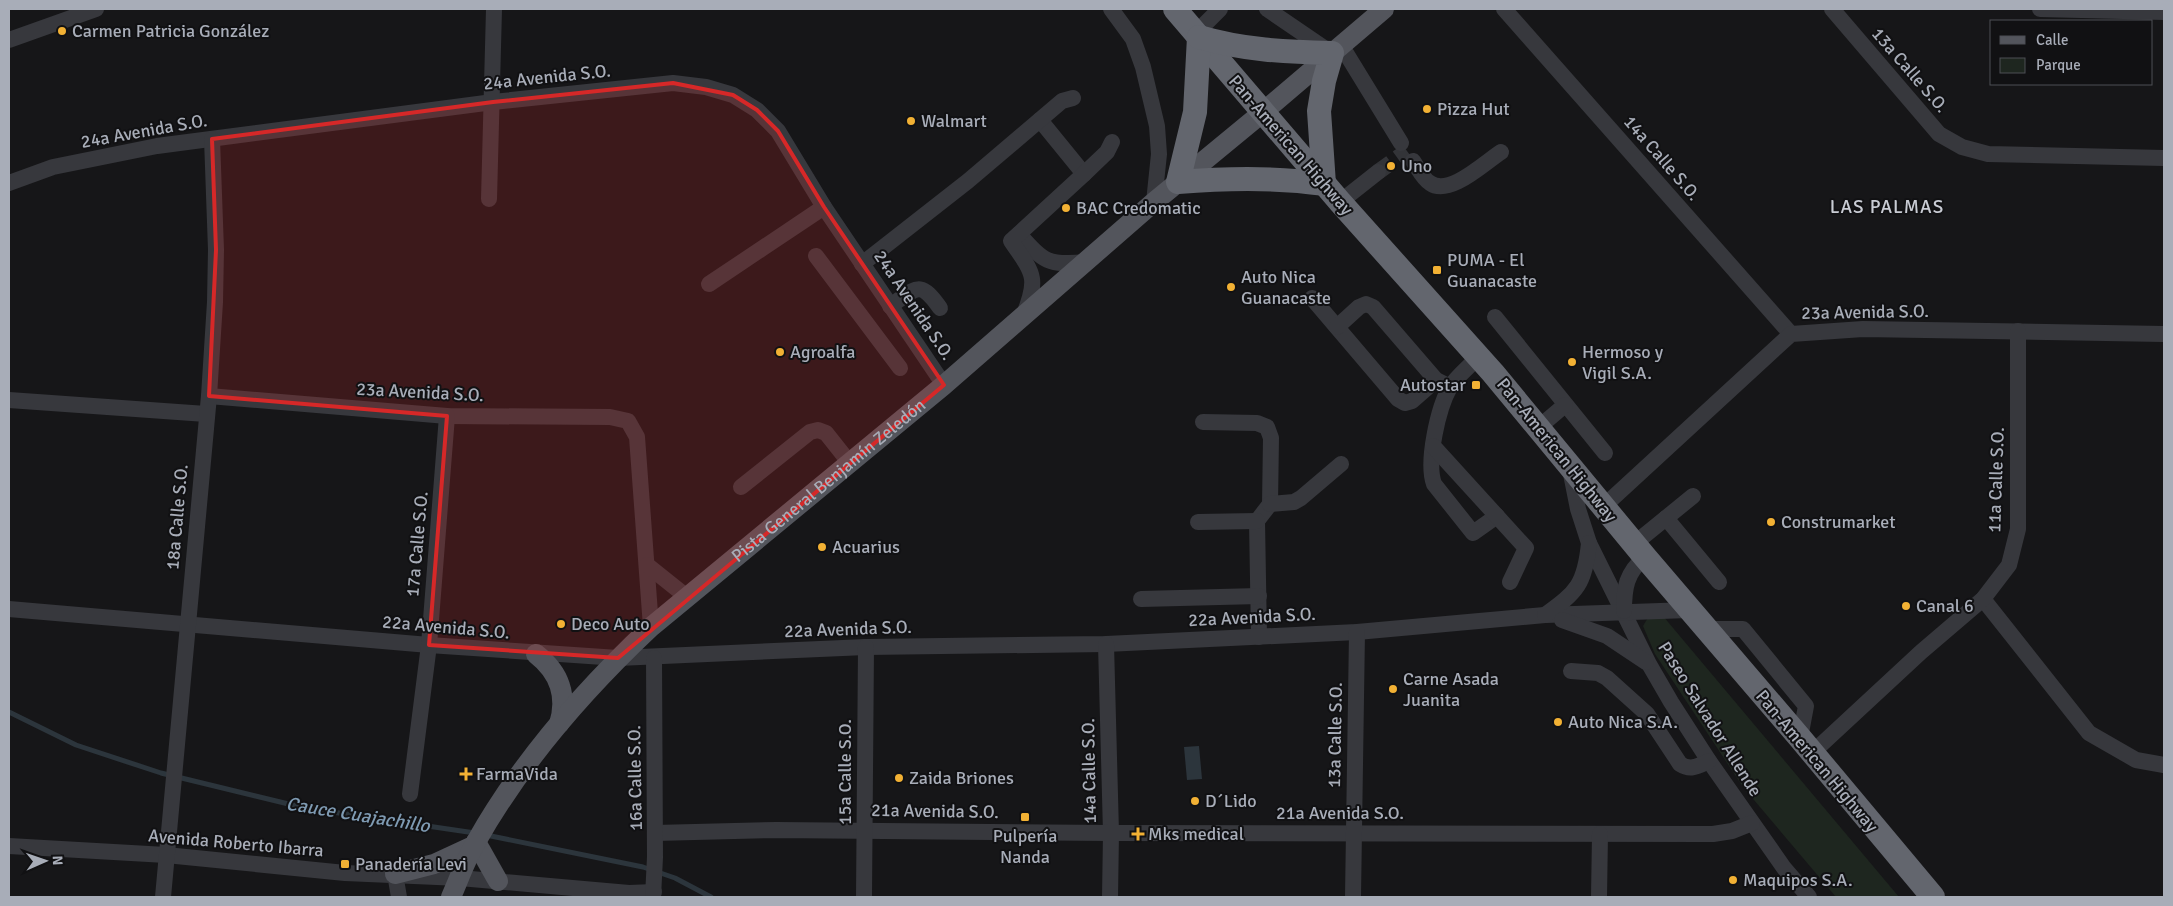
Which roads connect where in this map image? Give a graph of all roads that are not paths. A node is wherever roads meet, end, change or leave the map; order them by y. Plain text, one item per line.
1 (96, 9) edge
2 (494, 9) edge
3 (1111, 9) edge
4 (1175, 9) edge
5 (1220, 9) edge
6 (1267, 9) edge
7 (1504, 9) edge
8 (1832, 9) edge
9 (2040, 9) edge
10 (1379, 10) edge
11 (2164, 12) edge
12 (1198, 35) junction
13 (9, 40) edge
14 (1337, 49) junction
15 (1073, 98) dead end
16 (493, 102) junction
17 (1262, 113) junction
18 (1040, 120) junction
19 (212, 140) junction
20 (1112, 142) dead end
21 (1401, 143) dead end
22 (1501, 152) dead end
23 (2164, 158) edge
24 (1413, 161) dead end
25 (1378, 172) tunnel mouth
26 (1084, 174) junction
27 (1178, 182) junction
28 (9, 183) edge
29 (1324, 184) junction
30 (489, 199) dead end
31 (1154, 202) junction
32 (1340, 202) junction
33 (824, 207) junction
34 (1015, 238) junction
35 (816, 256) dead end
36 (1086, 262) junction
37 (862, 264) junction
38 (709, 284) dead end
39 (1312, 298) dead end
40 (890, 306) junction
41 (940, 308) dead end
42 (1023, 317) junction
43 (1494, 317) dead end
44 (905, 327) junction
45 (1337, 327) junction
46 (2018, 331) junction
47 (1791, 334) junction
48 (2164, 334) edge
49 (881, 343) junction
50 (1479, 356) junction
51 (900, 368) dead end
52 (1443, 384) junction
53 (944, 385) junction
54 (209, 396) junction
55 (9, 400) edge
56 (1565, 405) junction
57 (206, 414) junction
58 (447, 416) junction
59 (1203, 422) dead end
60 (1538, 428) junction
61 (1433, 446) junction
62 (1606, 453) dead end
63 (849, 462) junction
64 (1341, 464) dead end
65 (1569, 466) junction
66 (742, 488) dead end
67 (1694, 496) dead end
68 (1270, 504) junction
69 (1603, 506) junction
70 (1497, 516) junction
71 (1666, 518) junction
72 (1257, 521) junction
73 (1198, 522) dead end
74 (1590, 544) junction
75 (1639, 551) junction
76 (647, 566) junction
77 (1510, 582) dead end
78 (1719, 582) dead end
79 (1258, 596) junction
80 (687, 597) junction
81 (1141, 599) dead end
82 (1983, 599) junction
83 (9, 609) edge
84 (1689, 610) junction
85 (1624, 613) junction
86 (1545, 615) junction
87 (188, 625) junction
88 (651, 627) junction
89 (1357, 632) junction
90 (1259, 637) junction
91 (1106, 644) junction
92 (429, 646) junction
93 (866, 647) junction
94 (536, 654) junction
95 (618, 658) junction
96 (654, 658) junction
97 (1649, 664) junction
98 (1571, 671) dead end
99 (1671, 702) junction
100 (1647, 714) junction
101 (559, 725) junction
102 (1806, 746) junction
103 (1709, 761) junction
104 (2164, 765) edge
105 (410, 794) dead end
106 (1752, 823) junction
107 (865, 830) junction
108 (1354, 832) junction
109 (655, 833) junction
110 (1111, 833) junction
111 (1600, 834) junction
112 (476, 842) junction
113 (9, 846) edge
114 (166, 855) junction
115 (395, 874) junction
116 (460, 878) junction
117 (498, 881) junction
118 (654, 889) edge
119 (163, 897) edge
120 (399, 897) edge
121 (451, 897) edge
122 (864, 897) edge
123 (1110, 897) edge
124 (1353, 897) edge
125 (1599, 897) edge
126 (1809, 897) edge
127 (1933, 897) edge

1 - 13 street
2 - 16 street
3 - 31 street
4 - 12 highway, Pan-American Highway
5 - 12 street
6 - 14 street
7 - 47 street, 14a Calle S.O.
8 - 23 street, 13a Calle S.O.
9 - 11 street
10 - 14 main road, Pista General Benjamín Zeledón
12 - 14 highway
12 - 17 highway, Pan-American Highway
12 - 27 highway
14 - 17 main road, Pista General Benjamín Zeledón
14 - 21 street
14 - 29 highway
15 - 18 street
16 - 19 street, 24a Avenida S.O.
16 - 30 street
16 - 33 street, 24a Avenida S.O.
17 - 27 main road, Pista General Benjamín Zeledón
17 - 29 highway, Pan-American Highway
18 - 26 street
18 - 37 street
19 - 28 street, 24a Avenida S.O.
19 - 54 street, 18a Calle S.O.
20 - 26 street
22 - 24 street
25 - 32 street
26 - 34 street
27 - 29 highway
27 - 31 main road, Pista General Benjamín Zeledón
29 - 32 highway, Pan-American Highway
31 - 36 main road, Pista General Benjamín Zeledón
32 - 50 highway, Pan-American Highway
33 - 37 street, 24a Avenida S.O.
33 - 38 street
34 - 36 street
34 - 42 street
35 - 49 street
36 - 42 main road, Pista General Benjamín Zeledón
37 - 40 street, 24a Avenida S.O.
39 - 45 street
40 - 41 street
40 - 44 street, 24a Avenida S.O.
42 - 53 main road, Pista General Benjamín Zeledón
43 - 56 street
44 - 49 street
44 - 53 street, 24a Avenida S.O.
45 - 52 street
45 - 52 street
46 - 47 street, 23a Avenida S.O.
46 - 48 street, 23a Avenida S.O.
46 - 82 street, 11a Calle S.O.
47 - 69 street, 23a Avenida S.O.
49 - 51 street
50 - 52 street
50 - 60 highway, Pan-American Highway
52 - 61 street
53 - 63 main road, Pista General Benjamín Zeledón
54 - 57 street, 18a Calle S.O.
54 - 58 street, 23a Avenida S.O.
55 - 57 street
56 - 60 street
56 - 62 street
57 - 87 street, 18a Calle S.O.
58 - 76 street, 23a Avenida S.O.
58 - 92 street, 17a Calle S.O.
59 - 68 street
60 - 65 highway, Pan-American Highway
61 - 70 street
61 - 70 street
63 - 66 street
63 - 80 main road, Pista General Benjamín Zeledón
64 - 68 street
65 - 69 highway, Pan-American Highway
65 - 74 street, Paseo Salvador Allende
67 - 71 street
68 - 72 street
69 - 75 highway, Pan-American Highway
70 - 77 street
71 - 75 street
71 - 78 street
72 - 73 street
72 - 79 street
74 - 85 street, Paseo Salvador Allende
74 - 86 street
75 - 84 highway, Pan-American Highway
75 - 85 street
76 - 80 street
76 - 88 street
79 - 81 street
79 - 90 street
80 - 88 main road, Pista General Benjamín Zeledón
82 - 102 street, 11a Calle S.O.
82 - 104 street
83 - 87 street, 22a Avenida S.O.
84 - 85 street, 22a Avenida S.O.
84 - 102 highway, Pan-American Highway
85 - 86 street, 22a Avenida S.O.
85 - 97 street, Paseo Salvador Allende
86 - 89 street, 22a Avenida S.O.
86 - 97 street
87 - 92 street, 22a Avenida S.O.
87 - 114 street, 18a Calle S.O.
88 - 95 main road, Pista General Benjamín Zeledón
89 - 90 street, 22a Avenida S.O.
89 - 108 street, 13a Calle S.O.
90 - 91 street, 22a Avenida S.O.
91 - 93 street, 22a Avenida S.O.
91 - 110 street, 14a Calle S.O.
92 - 94 street, 22a Avenida S.O.
92 - 105 street, 17a Calle S.O.
93 - 96 street, 22a Avenida S.O.
93 - 107 street, 15a Calle S.O.
94 - 95 street, 22a Avenida S.O.
94 - 101 main road
95 - 96 street, 22a Avenida S.O.
95 - 101 main road, Pista General Benjamín Zeledón
96 - 109 street, 16a Calle S.O.
97 - 99 street, Paseo Salvador Allende
98 - 100 street
99 - 100 street
99 - 103 street, Paseo Salvador Allende
100 - 103 street
101 - 112 main road, Pista General Benjamín Zeledón
102 - 127 highway, Pan-American Highway
103 - 106 street, Paseo Salvador Allende
106 - 111 street, 21a Avenida S.O.
106 - 126 street, Paseo Salvador Allende
107 - 109 street, 21a Avenida S.O.
107 - 110 street, 21a Avenida S.O.
107 - 122 street, 15a Calle S.O.
108 - 110 street, 21a Avenida S.O.
108 - 111 street, 21a Avenida S.O.
108 - 124 street, 13a Calle S.O.
109 - 118 street, 16a Calle S.O.
110 - 123 street, 14a Calle S.O.
111 - 125 street
112 - 115 main road
112 - 116 main road, Pista General Benjamín Zeledón
112 - 117 main road
113 - 114 street, Avenida Roberto Ibarra
114 - 115 street, Avenida Roberto Ibarra
114 - 119 street, 18a Calle S.O.
115 - 116 street, Avenida Roberto Ibarra
115 - 120 street
116 - 117 street
116 - 121 main road, Pista General Benjamín Zeledón
117 - 118 street

